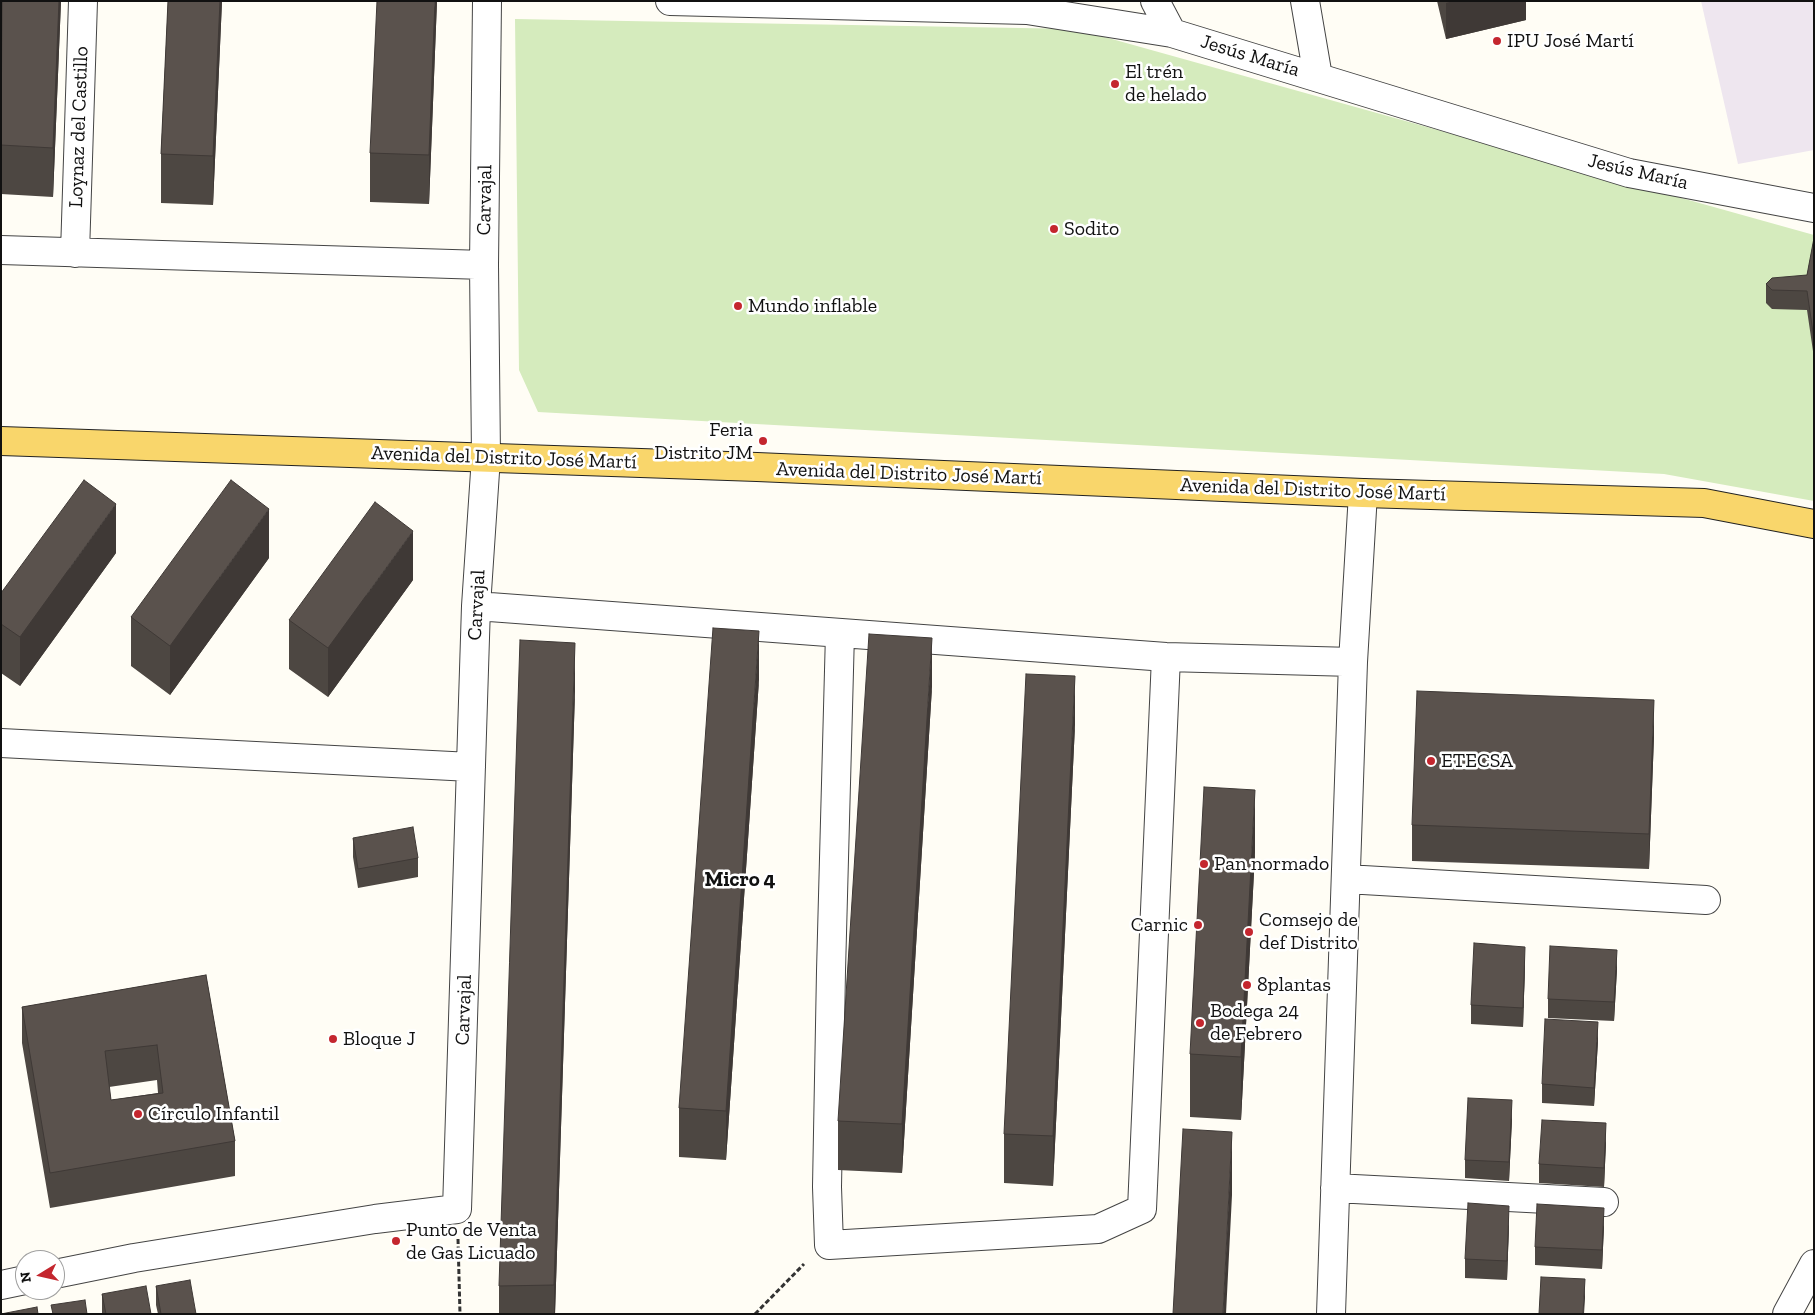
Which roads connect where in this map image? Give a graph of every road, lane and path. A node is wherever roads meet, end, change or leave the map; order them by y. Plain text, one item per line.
1 (83, 1) edge
2 (487, 1) edge
3 (670, 1) edge
4 (1155, 1) edge
5 (1305, 1) edge
6 (889, 4) edge
7 (1172, 32) junction
8 (1318, 77) junction
9 (1814, 208) edge
10 (1, 250) edge
11 (74, 253) junction
12 (484, 265) junction
13 (1, 441) edge
14 (486, 457) junction
15 (1363, 493) junction
16 (1814, 524) edge
17 (476, 606) junction
18 (840, 633) junction
19 (1166, 657) junction
20 (1353, 662) junction
21 (1, 742) edge
22 (472, 767) junction
23 (1346, 879) junction
24 (1706, 900) dead end
25 (1335, 1188) junction
26 (1604, 1202) dead end
27 (457, 1209) junction
28 (829, 1245) junction
29 (1814, 1264) edge
30 (65, 1272) edge
31 (15, 1282) edge
32 (1, 1285) edge
33 (460, 1314) edge
34 (756, 1314) edge
35 (1331, 1314) edge
36 (1787, 1314) edge

1 - 11 street, Loynaz del Castillo
2 - 12 street, Carvajal
3 - 6 street, Jesús María
4 - 7 street
5 - 8 street
6 - 7 street, Jesús María
7 - 8 street, Jesús María
8 - 9 street, Jesús María
10 - 11 street
11 - 12 street
12 - 14 street, Carvajal
13 - 14 main road, Avenida del Distrito José Martí
14 - 15 main road, Avenida del Distrito José Martí
14 - 17 street, Carvajal
15 - 16 main road, Avenida del Distrito José Martí
15 - 20 street
17 - 18 street
17 - 22 street, Carvajal
18 - 19 street
18 - 28 street
19 - 20 street
19 - 28 street
20 - 23 street
21 - 22 street
22 - 27 street, Carvajal
23 - 24 street
23 - 25 street
25 - 26 street
25 - 35 street
27 - 30 street
27 - 33 path
28 - 34 path
29 - 36 street
31 - 32 street

